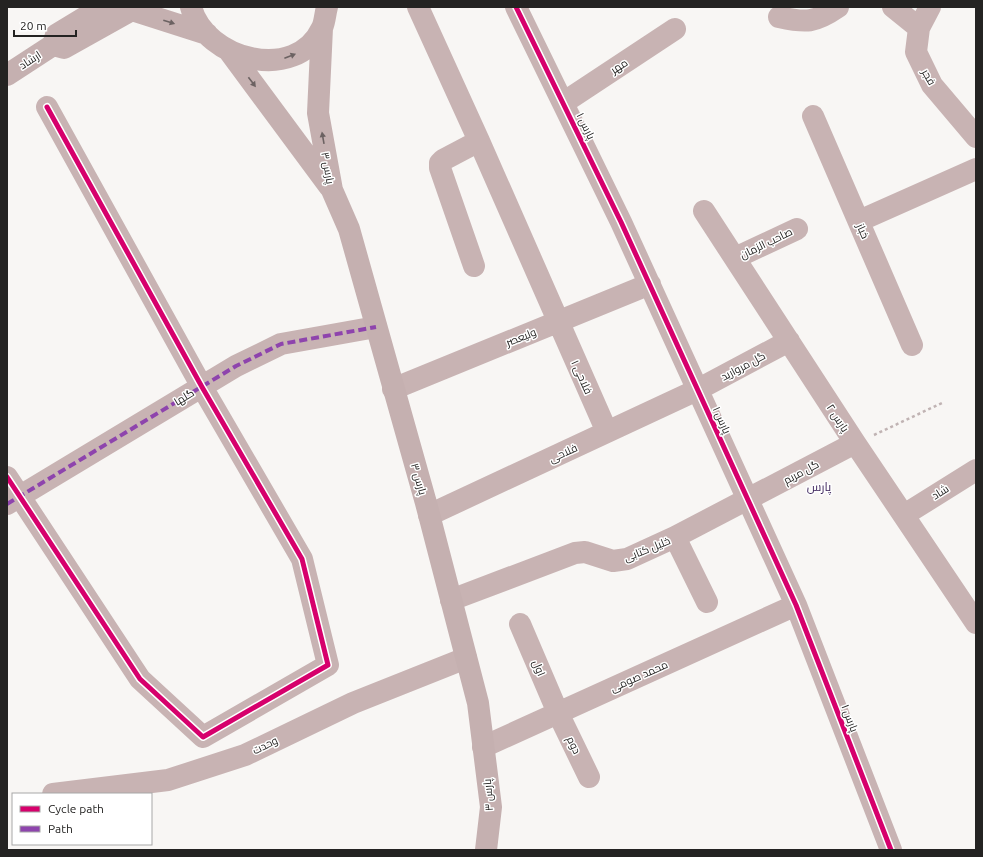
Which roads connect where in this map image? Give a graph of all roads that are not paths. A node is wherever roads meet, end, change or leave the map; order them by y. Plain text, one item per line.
1 (102, 7) edge
2 (191, 7) edge
3 (327, 7) edge
4 (418, 7) edge
5 (838, 7) edge
6 (893, 7) edge
7 (930, 7) edge
8 (524, 11) edge
9 (779, 17) dead end
10 (322, 28) junction
11 (919, 28) junction
12 (675, 29) dead end
13 (207, 34) junction
14 (53, 45) junction
15 (228, 51) junction
16 (7, 75) edge
17 (563, 103) junction
18 (47, 107) dead end
19 (813, 116) dead end
20 (976, 137) edge
21 (479, 141) junction
22 (976, 169) edge
23 (332, 190) junction
24 (704, 211) dead end
25 (858, 221) junction
26 (797, 228) dead end
27 (735, 258) junction
28 (474, 266) dead end
29 (650, 284) junction
30 (558, 322) junction
31 (376, 327) junction
32 (789, 341) junction
33 (912, 345) dead end
34 (202, 387) junction
35 (393, 389) junction
36 (697, 390) junction
37 (607, 432) junction
38 (855, 444) junction
39 (976, 470) edge
40 (7, 477) edge
41 (747, 500) junction
42 (13, 501) edge
43 (429, 515) junction
44 (904, 515) junction
45 (675, 537) junction
46 (451, 600) junction
47 (707, 602) dead end
48 (796, 605) junction
49 (976, 623) edge
50 (520, 624) dead end
51 (466, 658) junction
52 (558, 713) junction
53 (483, 747) junction
54 (589, 777) dead end
55 (61, 793) edge
56 (486, 850) edge
57 (891, 850) edge

1 - 14 main road
2 - 13 main road
3 - 10 main road
4 - 21 street, فلاحی ۱
5 - 9 street
6 - 11 street
7 - 11 street, فجر
8 - 17 street, پارس ۱
15 -> 10 main road
23 -> 10 main road, پارس ۳
11 - 20 street, فجر
12 - 17 street, مهر
14 -> 13 main road
13 - 15 main road
14 - 16 main road, ارشاد
15 -> 23 main road
17 - 29 street, پارس ۱
18 - 34 street
19 - 25 street, خباز
21 - 28 street
21 - 30 street, فلاحی ۱
22 - 25 street
23 - 31 main road, پارس ۳
24 - 27 street, پارس ۲
25 - 33 street, خباز
26 - 27 street, صاحب الزمان
27 - 32 street, پارس ۲
29 - 30 street, ولیعصر
29 - 36 street, پارس ۱
30 - 35 street, ولیعصر
30 - 37 street, فلاحی ۱
31 - 34 street, گلها
31 - 35 main road, پارس ۳
32 - 36 street, گل مروارید
32 - 38 street, پارس ۲
34 - 42 street, گلها
34 - 42 street
35 - 43 main road, پارس ۳
36 - 37 street, فلاحی
36 - 41 street, پارس ۱
37 - 43 street, فلاحی
38 - 41 street, گل مریم
38 - 44 street, پارس ۲
39 - 44 street, شاد
40 - 42 street
41 - 45 street, خلیل کتابی
41 - 48 street, پارس ۱
43 - 46 main road, پارس ۳
44 - 49 street, پارس ۲
45 - 46 street, خلیل کتابی
45 - 47 street
46 - 51 main road, پارس ۳
48 - 52 street, محمد صومی
48 - 57 street, پارس ۱
50 - 52 street, اول
51 - 53 main road, پارس ۳
51 - 55 street, وحدت
52 - 53 street, محمد صومی
52 - 54 street, دوم
53 - 56 main road, پارس ۳

